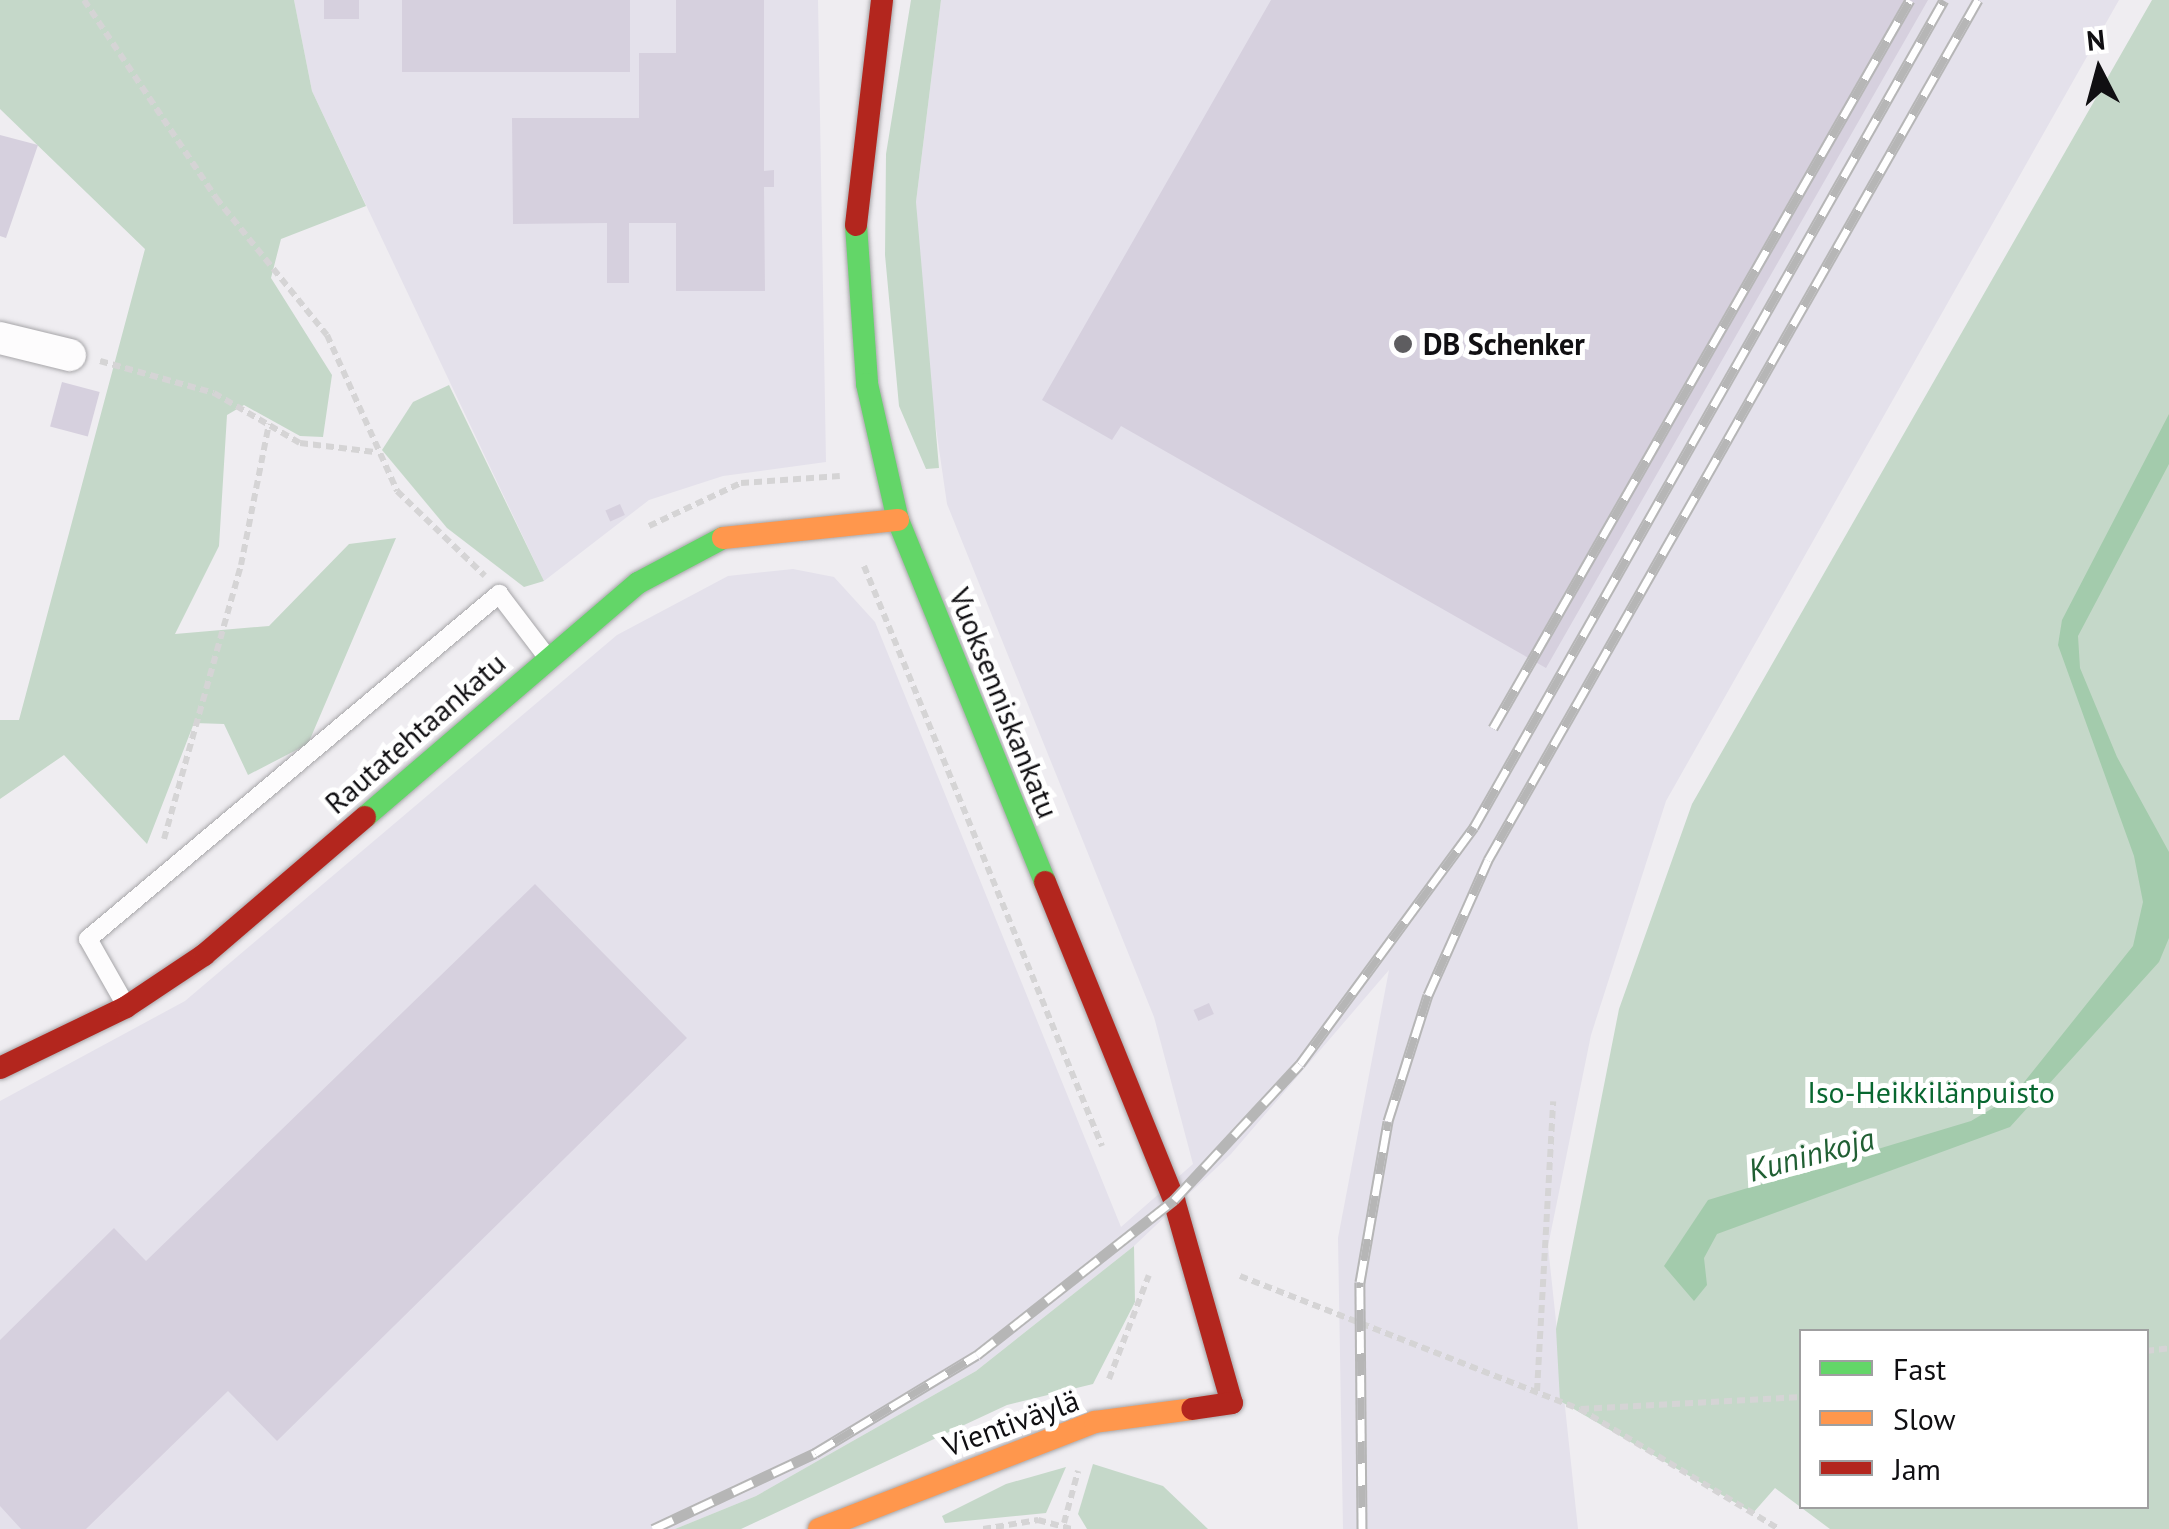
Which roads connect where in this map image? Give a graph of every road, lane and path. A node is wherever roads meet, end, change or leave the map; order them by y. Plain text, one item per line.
1 (84, 0) edge
2 (882, 0) edge
3 (0, 338) edge
4 (70, 355) joint
5 (269, 424) junction
6 (375, 452) junction
7 (898, 520) junction
8 (868, 581) dead end
9 (499, 594) junction
10 (547, 658) junction
11 (167, 878) junction
12 (126, 1007) junction
13 (0, 1068) edge
14 (1553, 1101) dead end
15 (1109, 1164) dead end
16 (1192, 1258) junction
17 (1148, 1265) dead end
18 (1537, 1391) junction
19 (1799, 1397) edge
20 (1232, 1403) joint
21 (1580, 1409) junction
22 (1095, 1422) junction
23 (1064, 1523) junction
24 (819, 1529) edge
25 (983, 1529) edge
26 (1072, 1529) edge
27 (1779, 1529) edge

1 - 6 path
2 - 7 street, Vuoksenniskankatu
3 - 4 street
4 - 5 path
5 - 6 path
5 - 11 path
6 - 9 path
7 - 10 street, Rautatehtaankatu
7 - 16 street, Vuoksenniskankatu
8 - 15 path
9 - 10 lane
9 - 11 lane
10 - 12 street, Rautatehtaankatu
11 - 12 lane
12 - 13 street, Rautatehtaankatu
14 - 18 path
16 - 18 path
16 - 20 street, Vuoksenniskankatu
17 - 22 path
18 - 21 path
19 - 21 path
20 - 22 street, Vientiväylä
21 - 27 path
22 - 23 path
22 - 24 street, Vientiväylä
23 - 25 path
23 - 26 path

